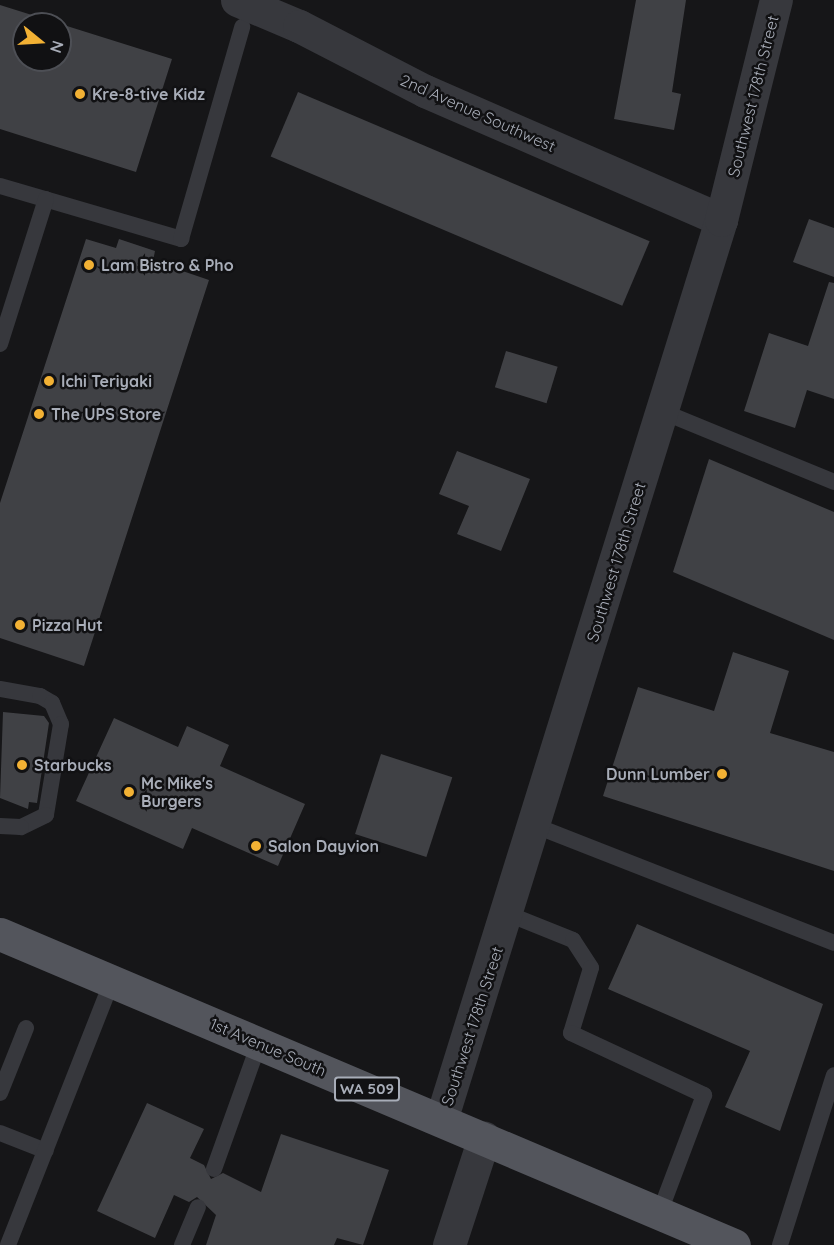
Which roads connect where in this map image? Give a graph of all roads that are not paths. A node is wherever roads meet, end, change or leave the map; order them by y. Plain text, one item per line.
1 (776, 0) edge
2 (239, 14) edge
3 (0, 186) edge
4 (46, 199) junction
5 (721, 220) junction
6 (0, 344) edge
7 (661, 411) junction
8 (834, 482) edge
9 (0, 689) edge
10 (0, 826) edge
11 (536, 826) junction
12 (508, 914) junction
13 (0, 934) edge
14 (834, 943) edge
15 (112, 981) junction
16 (26, 1028) dead end
17 (259, 1043) junction
18 (834, 1075) edge
19 (0, 1093) edge
20 (441, 1120) junction
21 (0, 1132) edge
22 (484, 1138) junction
23 (46, 1151) junction
24 (214, 1169) dead end
25 (198, 1207) dead end
26 (659, 1214) junction
27 (686, 1236) edge
28 (8, 1245) edge
29 (182, 1245) edge
30 (449, 1245) edge
31 (734, 1245) edge
32 (780, 1245) edge

1 - 5 street, Southwest 178th Street
2 - 4 lane
2 - 5 street, 2nd Avenue Southwest
3 - 4 lane
4 - 6 lane
5 - 7 street, Southwest 178th Street
7 - 8 lane
7 - 11 street, Southwest 178th Street
9 - 10 lane
11 - 12 street, Southwest 178th Street
11 - 14 lane
12 - 20 street, Southwest 178th Street
12 - 26 lane
13 - 15 main road, 1st Avenue South / WA 509
15 - 17 main road, 1st Avenue South / WA 509
15 - 23 lane
16 - 19 lane
17 - 20 main road, 1st Avenue South / WA 509
17 - 24 lane
18 - 32 lane
20 - 22 main road, 1st Avenue South / WA 509
21 - 23 lane
22 - 26 main road, 1st Avenue South / WA 509
22 - 30 street
23 - 28 lane
25 - 29 lane
26 - 27 main road, 1st Avenue South / WA 509
27 - 31 main road, 1st Avenue South / WA 509

